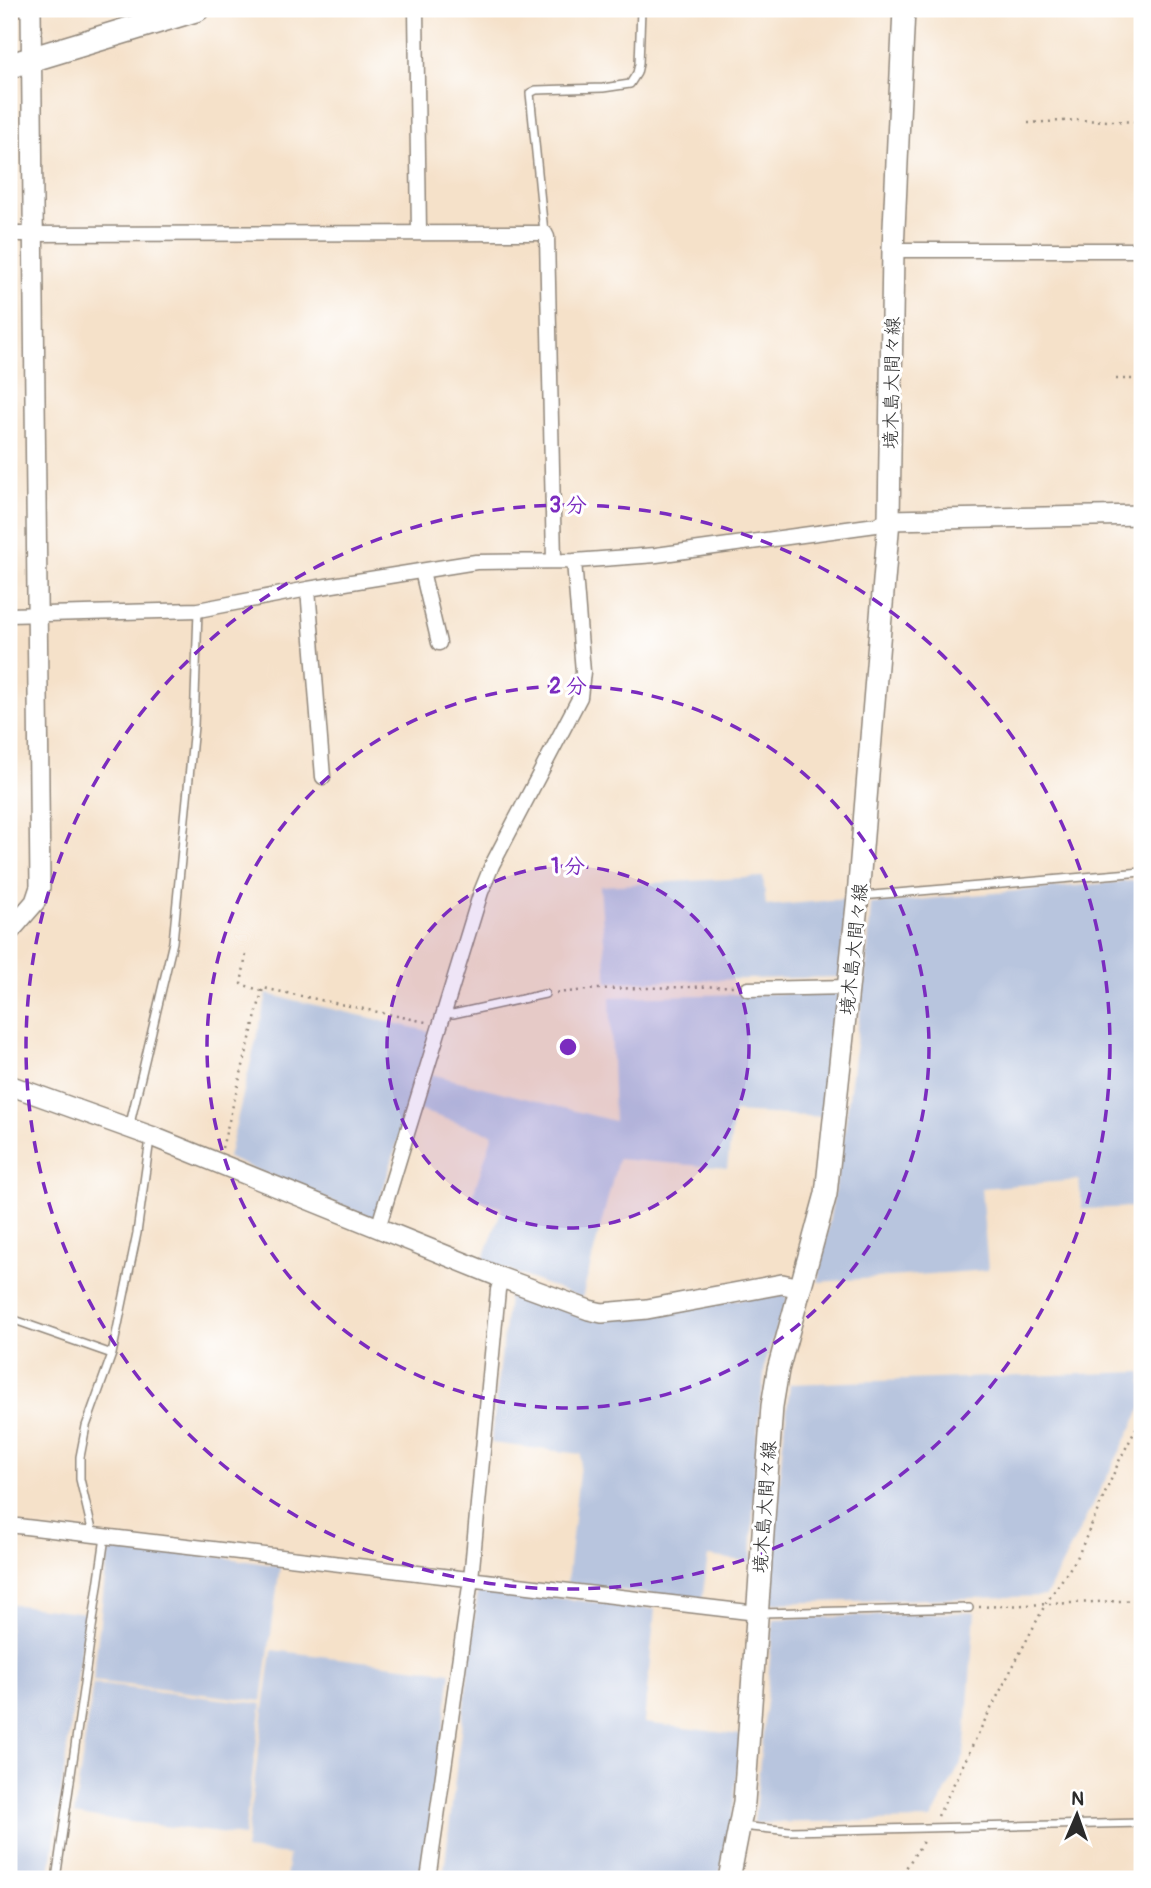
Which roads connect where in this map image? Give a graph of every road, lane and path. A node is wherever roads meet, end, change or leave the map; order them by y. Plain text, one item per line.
1 (31, 9) edge
2 (197, 9) edge
3 (416, 9) edge
4 (641, 9) edge
5 (904, 9) edge
6 (20, 63) edge
7 (1142, 122) edge
8 (1028, 123) dead end
9 (419, 232) junction
10 (545, 233) junction
11 (9, 234) edge
12 (32, 234) junction
13 (893, 250) junction
14 (1142, 250) edge
15 (1116, 379) dead end
16 (1142, 379) edge
17 (1142, 515) edge
18 (889, 520) junction
19 (554, 561) junction
20 (574, 561) junction
21 (422, 571) junction
22 (308, 589) junction
23 (198, 610) junction
24 (9, 615) edge
25 (37, 615) junction
26 (439, 643) dead end
27 (323, 777) dead end
28 (1142, 872) edge
29 (858, 896) junction
30 (9, 932) edge
31 (246, 955) dead end
32 (849, 987) junction
33 (748, 989) joint
34 (262, 991) junction
35 (545, 994) joint
36 (442, 1019) junction
37 (9, 1086) edge
38 (129, 1128) junction
39 (151, 1136) junction
40 (218, 1163) junction
41 (378, 1228) junction
42 (502, 1278) junction
43 (801, 1288) junction
44 (9, 1318) edge
45 (112, 1354) junction
46 (1142, 1418) edge
47 (9, 1525) edge
48 (99, 1535) junction
49 (471, 1579) junction
50 (1142, 1600) edge
51 (1046, 1603) junction
52 (969, 1608) joint
53 (757, 1613) junction
54 (1142, 1823) edge
55 (741, 1826) junction
56 (933, 1827) junction
57 (56, 1879) edge
58 (428, 1879) edge
59 (729, 1879) edge
60 (899, 1879) edge

1 - 6 street
2 - 6 highway
3 - 9 street
4 - 10 lane
5 - 13 main road, 境木島大間々線
6 - 12 street
7 - 8 path
9 - 10 street
9 - 12 street
10 - 19 street
11 - 12 street
12 - 25 street
13 - 14 street
13 - 18 main road, 境木島大間々線
15 - 16 path
17 - 18 street
18 - 20 street
18 - 29 main road, 境木島大間々線
19 - 20 street
19 - 21 street
20 - 36 street
21 - 22 street
21 - 26 street
22 - 23 street
22 - 27 street
23 - 25 street
23 - 38 lane
24 - 25 street
25 - 30 street
28 - 29 lane
29 - 32 main road, 境木島大間々線
31 - 34 path
32 - 33 street
32 - 43 main road, 境木島大間々線
33 - 35 path
34 - 36 path
34 - 40 path
35 - 36 lane
36 - 41 street
37 - 38 street
38 - 39 street
39 - 40 street
39 - 45 lane
40 - 41 street
41 - 42 street
42 - 43 street
42 - 49 street
43 - 53 main road, 境木島大間々線
44 - 45 lane
45 - 48 lane
46 - 51 path
47 - 48 street
48 - 49 street
48 - 57 lane
49 - 53 street
49 - 58 street
50 - 51 path
51 - 52 path
51 - 56 path
52 - 53 lane
53 - 55 main road, 境木島大間々線
54 - 56 lane
55 - 56 lane
55 - 59 main road, 境木島大間々線
56 - 60 path

